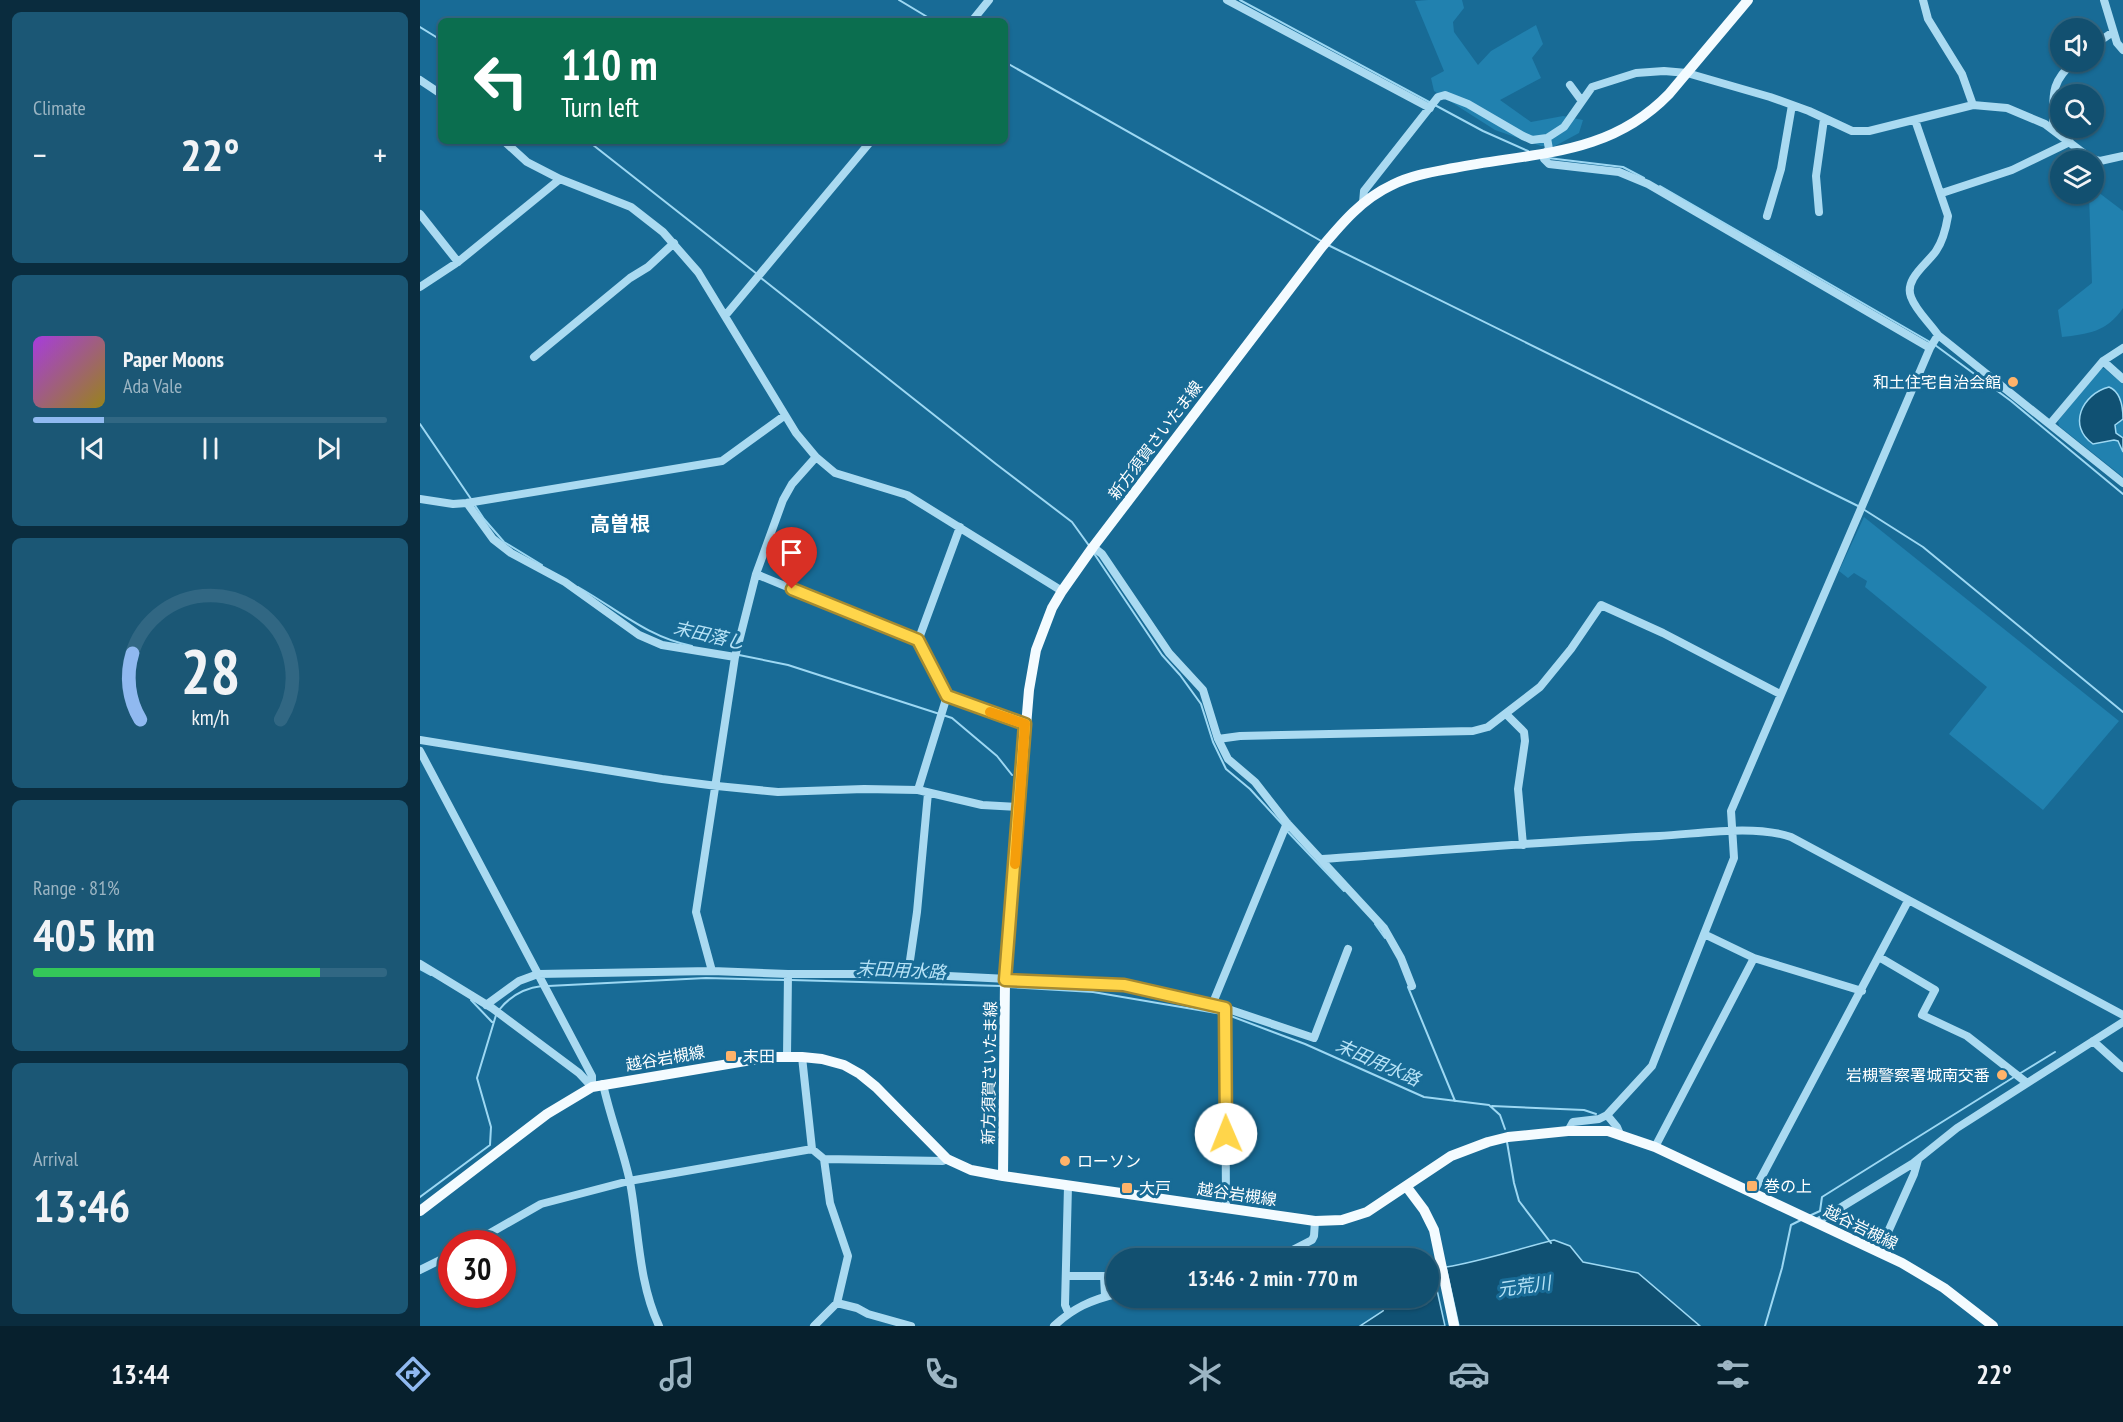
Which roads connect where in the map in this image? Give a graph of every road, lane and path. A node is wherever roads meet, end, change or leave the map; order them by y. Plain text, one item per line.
1 (989, 0) edge
2 (1227, 0) edge
3 (1748, 0) edge
4 (1923, 0) edge
5 (2104, 0) edge
6 (974, 18) edge
7 (2113, 32) junction
8 (2104, 38) edge
9 (2123, 50) edge
10 (1687, 73) junction
11 (420, 80) edge
12 (1570, 85) dead end
13 (438, 92) edge
14 (1581, 100) junction
15 (1792, 105) junction
16 (1973, 105) junction
17 (1430, 108) junction
18 (1824, 119) junction
19 (1915, 120) junction
20 (2050, 128) edge
21 (1547, 138) junction
22 (2064, 138) edge
23 (2070, 142) junction
24 (507, 144) edge
25 (868, 144) edge
26 (1544, 154) junction
27 (2123, 156) edge
28 (560, 179) junction
29 (1942, 193) junction
30 (1363, 203) junction
31 (1819, 212) dead end
32 (420, 214) edge
33 (1767, 216) dead end
34 (674, 243) junction
35 (458, 262) junction
36 (420, 286) edge
37 (725, 316) junction
38 (1938, 335) junction
39 (1930, 348) junction
40 (2123, 348) edge
41 (534, 357) dead end
42 (2103, 361) junction
43 (2123, 379) edge
44 (784, 416) junction
45 (2050, 424) junction
46 (816, 457) junction
47 (2123, 483) edge
48 (420, 499) edge
49 (467, 503) junction
50 (960, 526) junction
51 (1093, 547) junction
52 (756, 574) junction
53 (1062, 591) junction
54 (918, 640) junction
55 (735, 657) junction
56 (1780, 694) junction
57 (947, 696) junction
58 (1506, 714) junction
59 (1025, 724) junction
60 (1218, 738) junction
61 (420, 740) edge
62 (420, 751) edge
63 (717, 786) junction
64 (923, 792) junction
65 (1019, 807) junction
66 (1287, 823) junction
67 (1732, 832) junction
68 (1523, 845) junction
69 (1322, 859) junction
70 (1908, 901) junction
71 (1704, 934) junction
72 (1348, 949) dead end
73 (1879, 957) junction
74 (1754, 958) junction
75 (420, 964) edge
76 (712, 971) junction
77 (538, 974) junction
78 (788, 974) junction
79 (908, 974) junction
80 (1005, 980) junction
81 (1413, 986) dead end
82 (1862, 991) junction
83 (486, 1005) junction
84 (1212, 1005) junction
85 (1225, 1008) junction
86 (2123, 1015) edge
87 (2123, 1022) edge
88 (2093, 1041) junction
89 (787, 1056) junction
90 (802, 1057) junction
91 (2123, 1068) edge
92 (2027, 1083) junction
93 (598, 1086) junction
94 (1607, 1115) junction
95 (1568, 1131) junction
96 (1620, 1134) junction
97 (1655, 1147) junction
98 (812, 1149) junction
99 (824, 1159) junction
100 (947, 1159) junction
101 (1918, 1160) junction
102 (1003, 1176) junction
103 (630, 1181) junction
104 (1068, 1186) junction
105 (1406, 1186) junction
106 (1753, 1192) junction
107 (1226, 1208) junction
108 (420, 1211) edge
109 (1315, 1221) junction
110 (1817, 1222) junction
111 (496, 1230) edge
112 (1296, 1248) edge
113 (1879, 1252) junction
114 (438, 1261) edge
115 (420, 1270) edge
116 (1066, 1276) junction
117 (1105, 1296) joint
118 (837, 1303) junction
119 (1068, 1312) junction
120 (868, 1314) junction
121 (659, 1326) edge
122 (814, 1326) edge
123 (873, 1326) edge
124 (911, 1326) edge
125 (1054, 1326) edge
126 (1454, 1326) edge
127 (1993, 1326) edge

1 - 6 street
2 - 17 street
3 - 10 main road, 新方須賀さいたま線
4 - 16 street
5 - 7 street
7 - 8 street
7 - 9 street
10 - 14 street
10 - 15 street
10 - 26 main road, 新方須賀さいたま線
11 - 13 street
12 - 14 street
14 - 21 street
15 - 18 street
15 - 33 street
16 - 19 street
16 - 20 street
17 - 21 street
17 - 30 street
18 - 19 street
18 - 31 street
19 - 29 street
21 - 26 street
22 - 23 street
23 - 27 street
23 - 29 street
24 - 28 street
25 - 37 street
26 - 30 main road, 新方須賀さいたま線
26 - 39 street
28 - 34 street
28 - 35 street
29 - 38 street
30 - 51 main road, 新方須賀さいたま線
32 - 35 street
34 - 37 street
34 - 41 street
35 - 36 street
37 - 44 street
38 - 39 street
38 - 45 street
39 - 56 street
40 - 42 street
42 - 43 street
42 - 45 street
44 - 46 street
44 - 49 street
45 - 47 street
46 - 50 street
46 - 52 street
48 - 49 street
49 - 55 street
50 - 53 street
50 - 54 street
51 - 53 main road, 新方須賀さいたま線
51 - 60 street
52 - 54 street
52 - 55 street
53 - 59 main road, 新方須賀さいたま線
54 - 57 street
55 - 63 street
56 - 58 street
56 - 67 street
57 - 59 street
57 - 64 street
58 - 60 street
58 - 68 street
59 - 65 main road, 新方須賀さいたま線
60 - 66 street
61 - 63 street
62 - 77 street
63 - 64 street
63 - 76 street
64 - 65 street
64 - 79 street
65 - 80 main road, 新方須賀さいたま線
66 - 69 street
66 - 84 street
67 - 68 street
67 - 70 street
67 - 71 street
68 - 69 street
69 - 81 street
70 - 73 street
70 - 86 street
71 - 74 street
71 - 94 street
72 - 85 street
73 - 82 street
73 - 92 street
74 - 82 street
74 - 97 street
75 - 83 street
76 - 77 street
76 - 78 street
77 - 83 street
77 - 93 street
78 - 79 street
78 - 89 street
79 - 80 street
80 - 84 street
80 - 102 main road, 新方須賀さいたま線
82 - 106 street
83 - 93 street
84 - 85 street
85 - 107 street
87 - 88 street
88 - 91 street
88 - 92 street
89 - 90 main road, 越谷岩槻線
89 - 93 main road, 越谷岩槻線
90 - 98 street
90 - 100 main road, 越谷岩槻線
92 - 101 street
93 - 103 street
93 - 108 main road, 越谷岩槻線
94 - 95 street
94 - 96 street
95 - 96 main road, 越谷岩槻線
95 - 105 main road, 越谷岩槻線
96 - 97 main road, 越谷岩槻線
97 - 106 main road, 越谷岩槻線
98 - 99 street
98 - 103 street
99 - 100 street
99 - 118 street
100 - 102 main road, 越谷岩槻線
101 - 110 street
101 - 113 street
102 - 104 main road, 越谷岩槻線
103 - 111 street
103 - 121 street
104 - 107 main road, 越谷岩槻線
104 - 116 street
105 - 109 main road, 越谷岩槻線
105 - 126 main road
106 - 110 main road, 越谷岩槻線
107 - 109 main road, 越谷岩槻線
109 - 112 street
110 - 113 main road, 越谷岩槻線
113 - 127 main road, 越谷岩槻線
114 - 115 street
116 - 117 street
116 - 119 street
117 - 119 street
118 - 120 street
118 - 122 street
119 - 125 street
120 - 123 street
120 - 124 street

